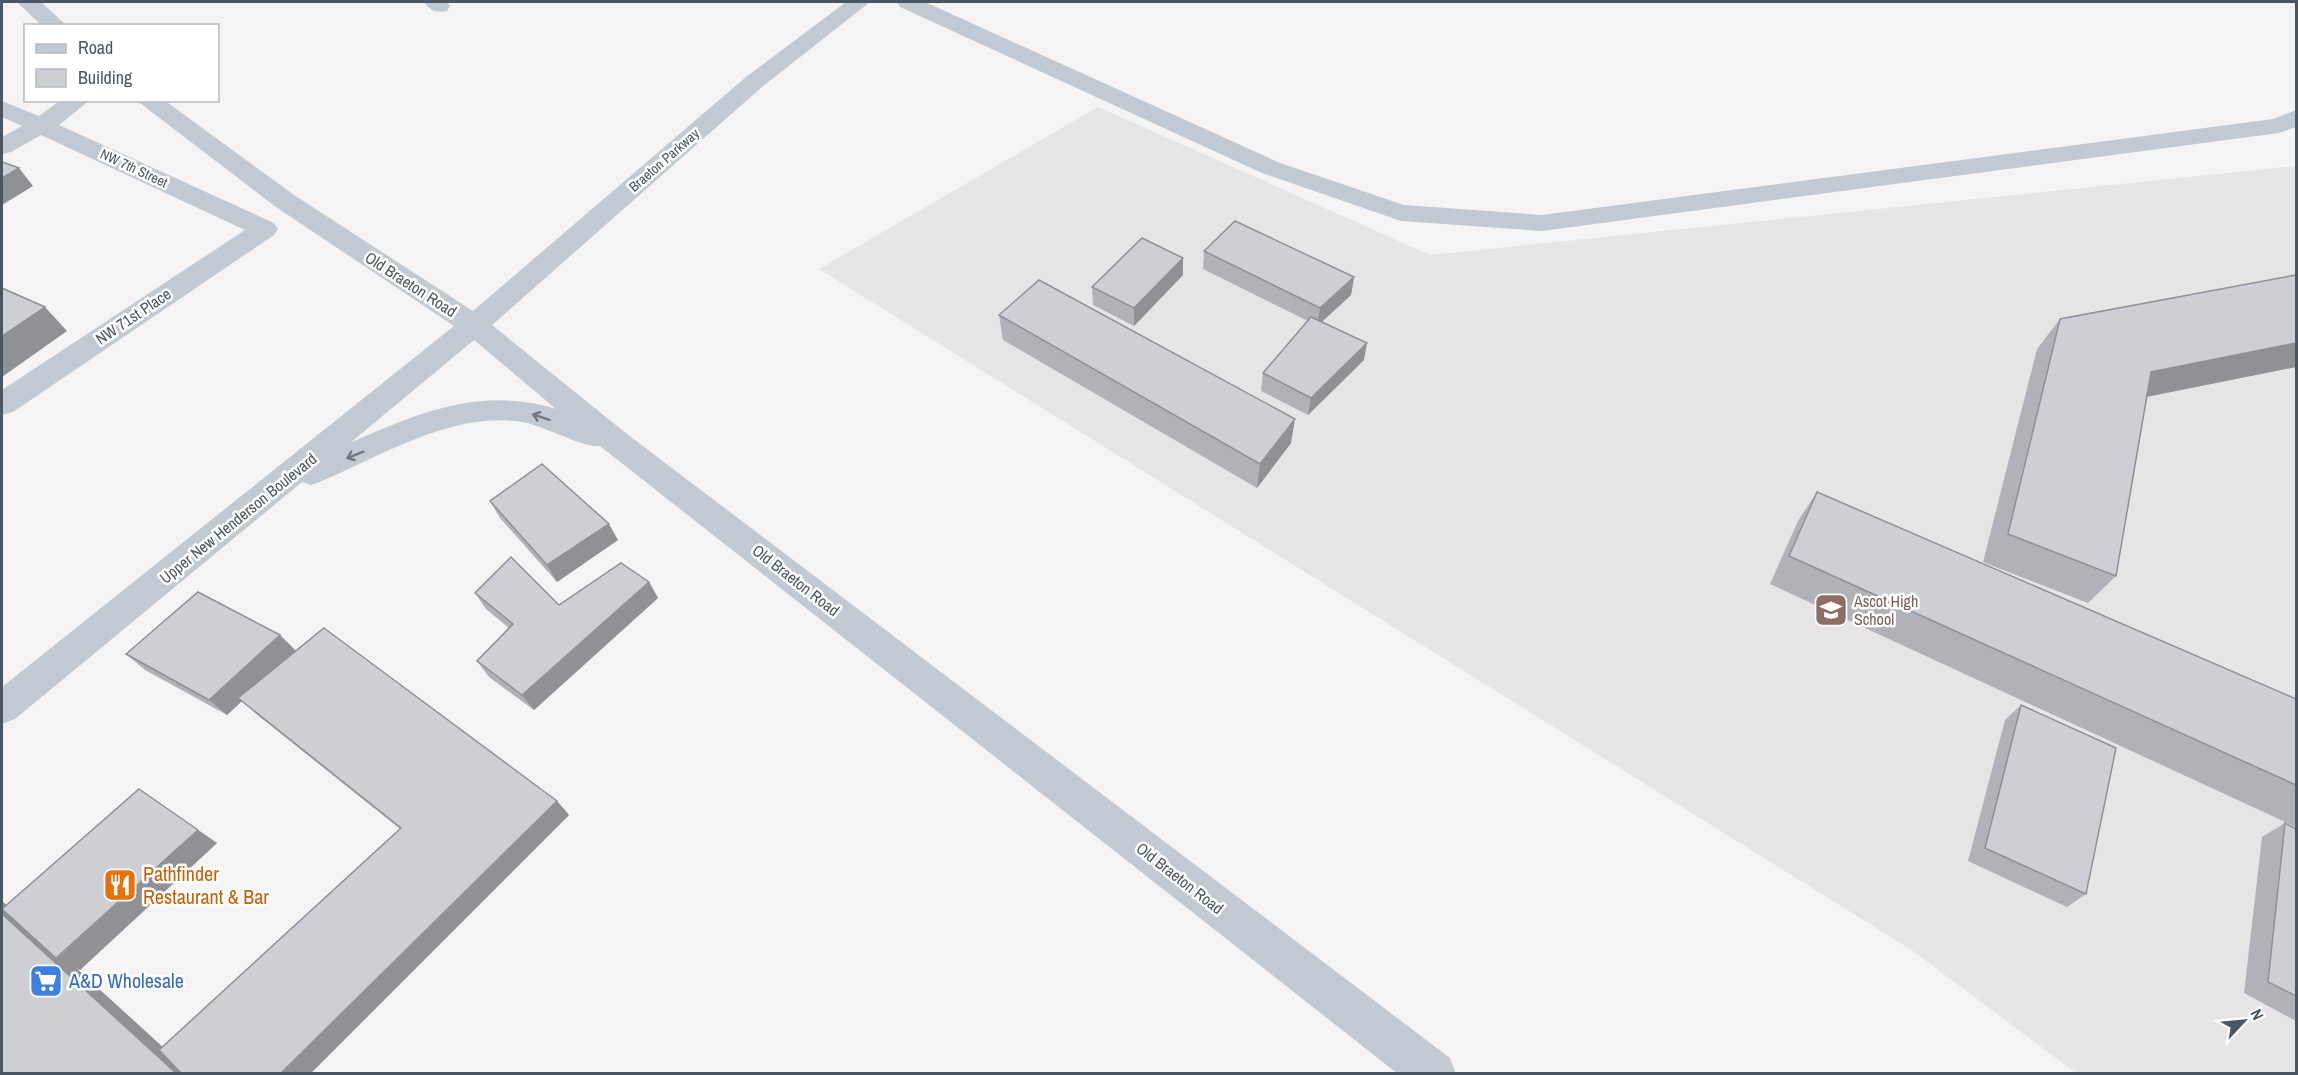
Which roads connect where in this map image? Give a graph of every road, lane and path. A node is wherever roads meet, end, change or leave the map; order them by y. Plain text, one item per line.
1 (28, 2) edge
2 (859, 2) edge
3 (908, 2) edge
4 (54, 24) edge
5 (75, 102) edge
6 (151, 102) edge
7 (2, 108) edge
8 (2296, 117) edge
9 (42, 125) junction
10 (2, 147) edge
11 (265, 229) joint
12 (474, 325) junction
13 (2, 404) edge
14 (616, 442) junction
15 (279, 486) junction
16 (2, 708) edge
17 (1434, 1074) edge

1 - 4 street
2 - 12 street, Braeton Parkway
3 - 8 street
5 - 9 street
6 - 12 street, Old Braeton Road
7 - 9 street, NW 7th Street
9 - 10 street
9 - 11 street, NW 7th Street
11 - 13 street, NW 71st Place
12 - 14 street, Old Braeton Road
12 - 15 street, Upper New Henderson Boulevard
14 -> 15 street
14 - 17 street, Old Braeton Road
15 - 16 street, Upper New Henderson Boulevard

